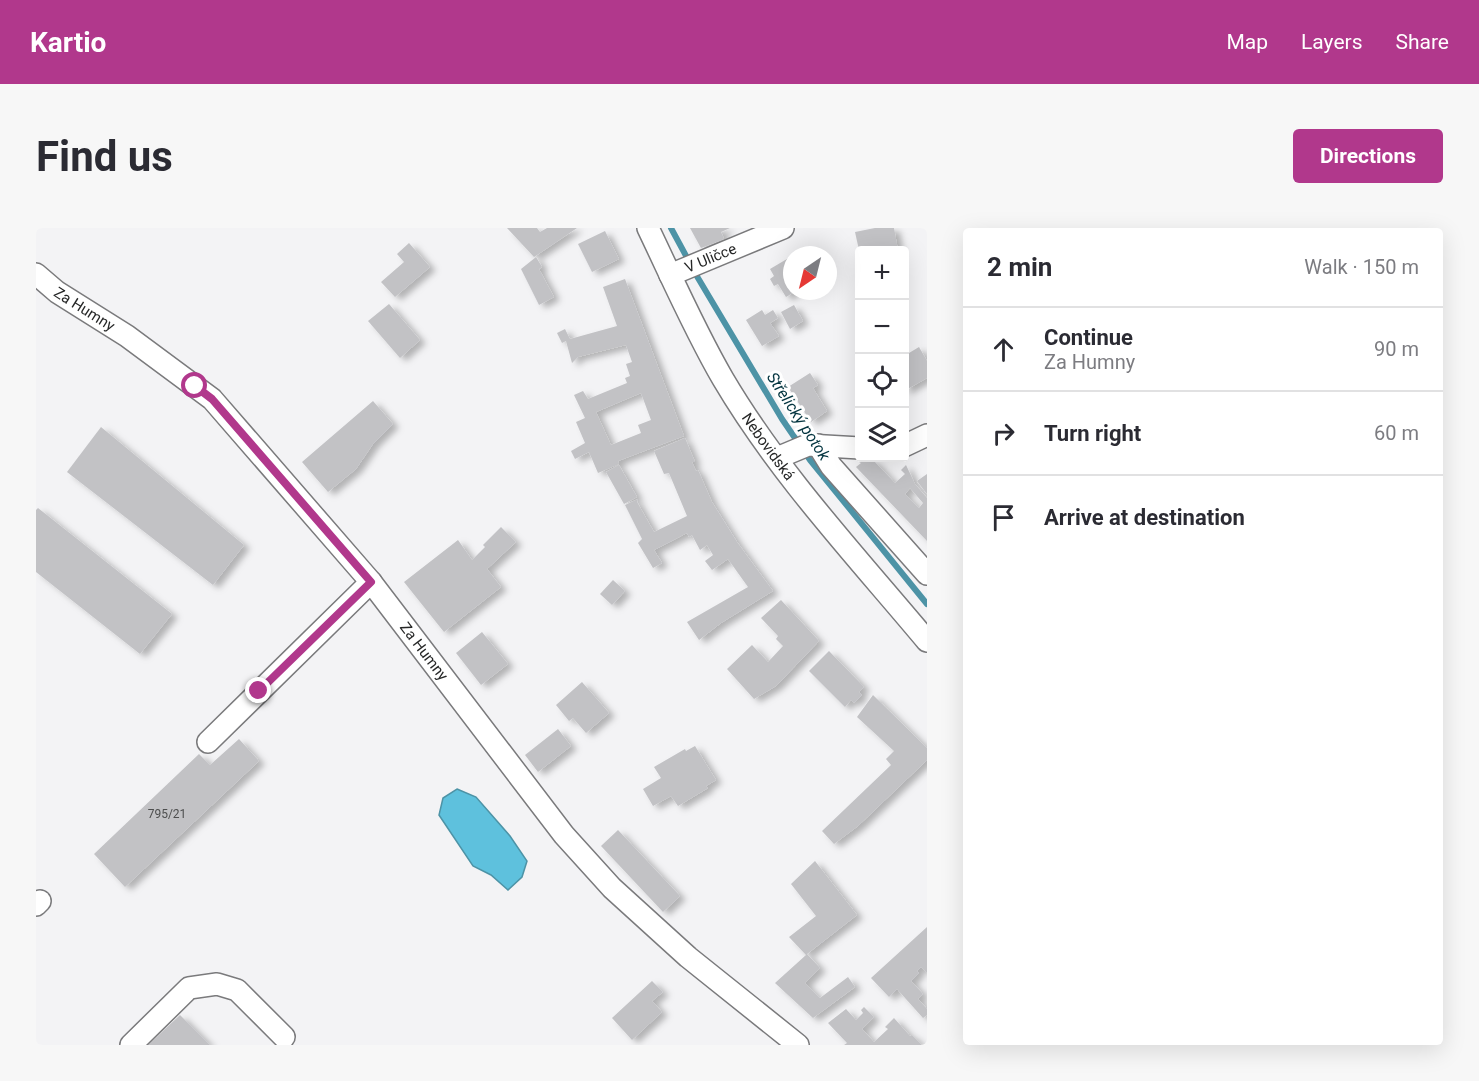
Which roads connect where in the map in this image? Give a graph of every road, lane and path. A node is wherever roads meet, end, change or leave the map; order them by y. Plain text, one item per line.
1 (648, 228) edge
2 (783, 228) edge
3 (36, 274) edge
4 (670, 275) junction
5 (927, 435) edge
6 (909, 444) edge
7 (855, 448) edge
8 (799, 450) junction
9 (927, 574) edge
10 (371, 582) junction
11 (927, 640) edge
12 (208, 742) dead end
13 (284, 1037) dead end
14 (131, 1045) edge
15 (798, 1045) edge

1 - 4 street, Nebovidská
2 - 4 street, V Uličce
3 - 10 street, Za Humny
4 - 8 street, Nebovidská
5 - 6 street
7 - 8 street
8 - 9 street, Nebovidská
8 - 11 street, Nebovidská
10 - 12 street
10 - 15 street, Za Humny
13 - 14 street

